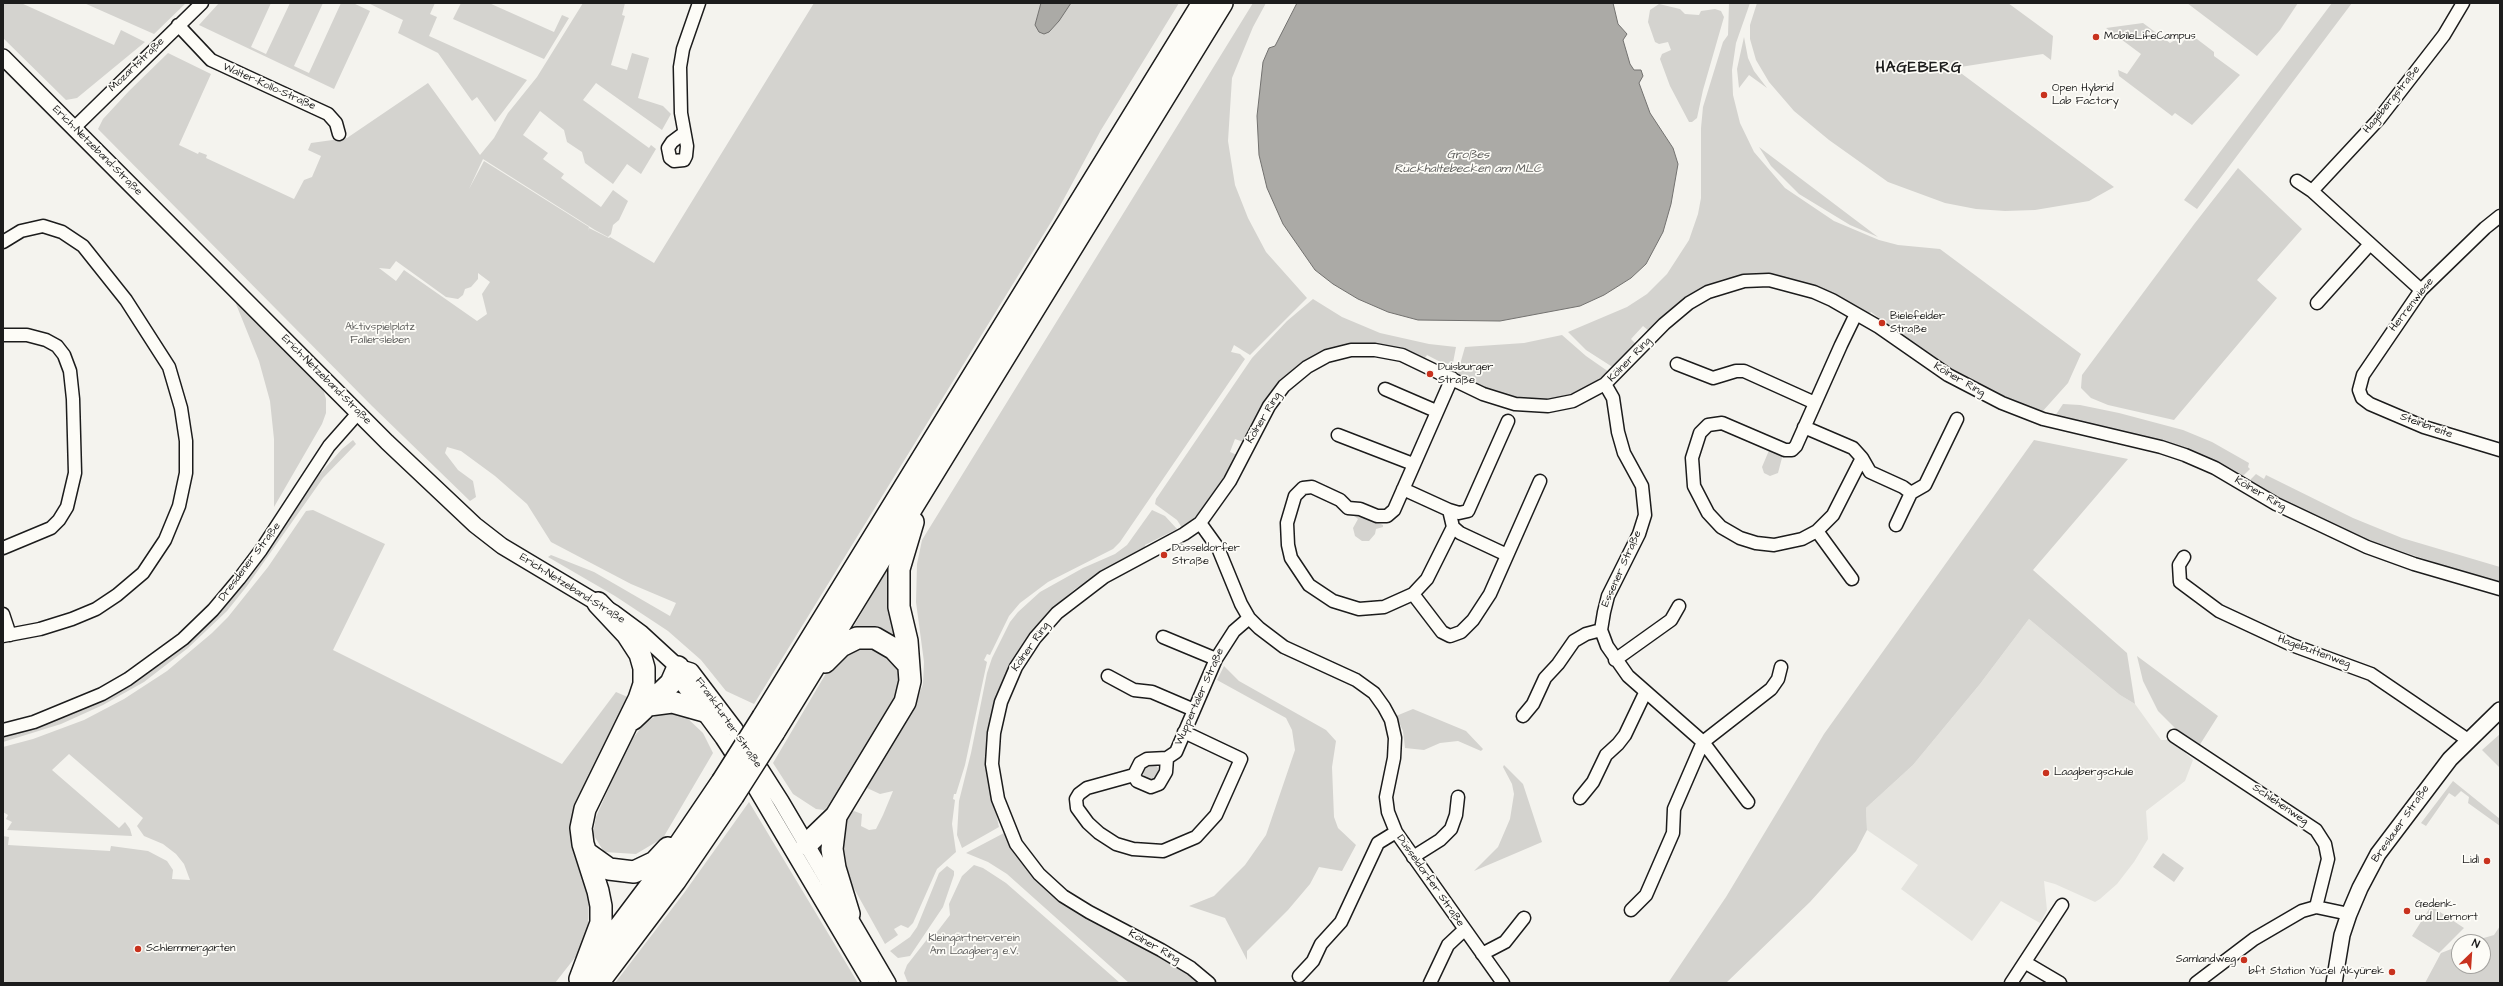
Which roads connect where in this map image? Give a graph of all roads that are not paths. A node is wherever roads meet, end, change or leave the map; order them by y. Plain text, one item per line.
1 (202, 3) edge
2 (699, 3) edge
3 (1203, 3) edge
4 (1222, 3) edge
5 (2463, 3) edge
6 (178, 25) junction
7 (3, 57) edge
8 (74, 128) junction
9 (684, 133) dead end
10 (339, 134) dead end
11 (2297, 181) dead end
12 (2312, 190) junction
13 (2500, 216) edge
14 (3, 242) edge
15 (2370, 244) junction
16 (2421, 290) junction
17 (2317, 304) dead end
18 (1856, 314) junction
19 (3, 334) edge
20 (1677, 364) dead end
21 (1452, 378) junction
22 (1605, 384) junction
23 (1384, 389) dead end
24 (2359, 390) joint
25 (1815, 403) junction
26 (1436, 411) junction
27 (359, 412) junction
28 (1957, 419) dead end
29 (1508, 421) dead end
30 (1804, 427) junction
31 (1338, 435) dead end
32 (2500, 450) edge
33 (1862, 458) junction
34 (1413, 464) junction
35 (1540, 481) dead end
36 (927, 484) junction
37 (1403, 489) junction
38 (1911, 493) junction
39 (1449, 510) junction
40 (1200, 523) junction
41 (1896, 525) dead end
42 (1453, 527) junction
43 (1817, 530) junction
44 (3, 548) edge
45 (1507, 554) junction
46 (2184, 557) dead end
47 (1852, 578) dead end
48 (2500, 589) edge
49 (1413, 594) junction
50 (598, 603) junction
51 (1679, 606) dead end
52 (3, 614) edge
53 (1249, 618) junction
54 (1601, 630) junction
55 (7, 636) edge
56 (1163, 637) dead end
57 (1216, 659) junction
58 (1615, 660) junction
59 (907, 663) junction
60 (678, 667) junction
61 (1781, 667) dead end
62 (1108, 676) dead end
63 (806, 681) junction
64 (1645, 692) junction
65 (644, 702) junction
66 (1194, 710) junction
67 (2500, 710) edge
68 (704, 711) junction
69 (1523, 716) dead end
70 (768, 725) junction
71 (3, 730) edge
72 (1184, 732) junction
73 (2174, 736) dead end
74 (2468, 740) junction
75 (1703, 742) junction
76 (1167, 758) junction
77 (1134, 775) junction
78 (728, 789) junction
79 (1458, 797) dead end
80 (1580, 798) dead end
81 (1748, 802) dead end
82 (701, 814) junction
83 (836, 816) junction
84 (1396, 832) junction
85 (800, 848) junction
86 (588, 854) junction
87 (1413, 857) junction
88 (2062, 905) dead end
89 (2316, 907) junction
90 (1631, 910) dead end
91 (849, 914) junction
92 (2349, 914) junction
93 (1524, 918) dead end
94 (1464, 930) junction
95 (1482, 954) junction
96 (2026, 963) junction
97 (1300, 976) dead end
98 (584, 982) edge
99 (871, 983) edge
100 (888, 983) edge
101 (1209, 983) edge
102 (1430, 983) edge
103 (1503, 983) edge
104 (2011, 983) edge
105 (2060, 983) edge
106 (2196, 983) edge
107 (2334, 983) edge

1 - 6 street, Mozartstraße
2 - 9 street
3 - 70 highway
4 - 36 highway
5 - 12 street, Hagebergstraße
6 - 8 street, Mozartstraße
6 - 10 street, Walter-Kollo-Straße
7 - 8 street, Erich-Netzeband-Straße
8 - 27 street, Erich-Netzeband-Straße
11 - 12 street
12 - 15 street
13 - 16 street, Herrenwiese
14 - 55 street
15 - 16 street
15 - 17 street
16 - 24 street, Herrenwiese
18 - 22 street, Kölner Ring
18 - 25 street
18 - 48 street, Kölner Ring
19 - 44 street
20 - 25 street
21 - 22 street, Kölner Ring
21 - 26 street
21 - 40 street, Kölner Ring
22 - 54 street, Essener Straße
23 - 26 street
24 - 32 street, Steinbreite
25 - 30 street
26 - 34 street
27 - 50 street, Erich-Netzeband-Straße
27 - 71 street, Dresdener Straße
28 - 38 street
29 - 39 street
30 - 33 street
30 - 43 street
31 - 34 street
33 - 38 street
33 - 43 street
34 - 37 street
35 - 45 street
36 - 59 highway
36 - 63 highway
37 - 39 street
37 - 49 street
38 - 41 street
39 - 42 street
40 - 53 street, Düsseldorfer Straße
40 - 101 street, Kölner Ring
42 - 45 street
42 - 49 street
43 - 47 street
45 - 49 street
46 - 74 street, Hagebuttenweg
50 - 60 street, Erich-Netzeband-Straße
50 - 65 highway
51 - 58 street
52 - 55 street
53 - 57 street, Wuppertaler Straße
53 - 84 street, Düsseldorfer Straße
54 - 58 street
54 - 69 street
56 - 57 street
57 - 66 street, Wuppertaler Straße
58 - 64 street
59 - 63 highway
59 - 83 highway
60 - 65 highway
60 - 68 street, Frankfurter Straße
60 - 85 street, Frankfurter Straße
61 - 75 street
62 - 66 street
63 - 70 highway
64 - 75 street
64 - 80 street
65 - 68 highway
65 - 86 highway
66 - 72 street, Wuppertaler Straße
67 - 74 street, Breslauer Straße
68 - 85 street, Frankfurter Straße
70 - 78 highway, bridge
72 - 76 street, Wuppertaler Straße
72 - 77 street
73 - 89 street, Schlehenweg
74 - 92 street, Breslauer Straße
75 - 81 street
75 - 90 street
76 - 77 street
76 - 77 street, Wuppertaler Straße
78 - 82 highway
78 - 98 highway
79 - 87 street
82 - 86 highway
82 - 98 highway
83 - 85 highway
83 - 91 highway
84 - 87 street, Düsseldorfer Straße
84 - 97 street
85 - 91 street, Frankfurter Straße
85 - 99 street, Frankfurter Straße
86 - 98 highway
87 - 94 street, Düsseldorfer Straße
88 - 96 street
89 - 92 street
89 - 106 street
91 - 100 street, Frankfurter Straße
92 - 107 street, Breslauer Straße
93 - 95 street
94 - 95 street, Düsseldorfer Straße
94 - 102 street
95 - 103 street, Düsseldorfer Straße
96 - 104 street
96 - 105 street

